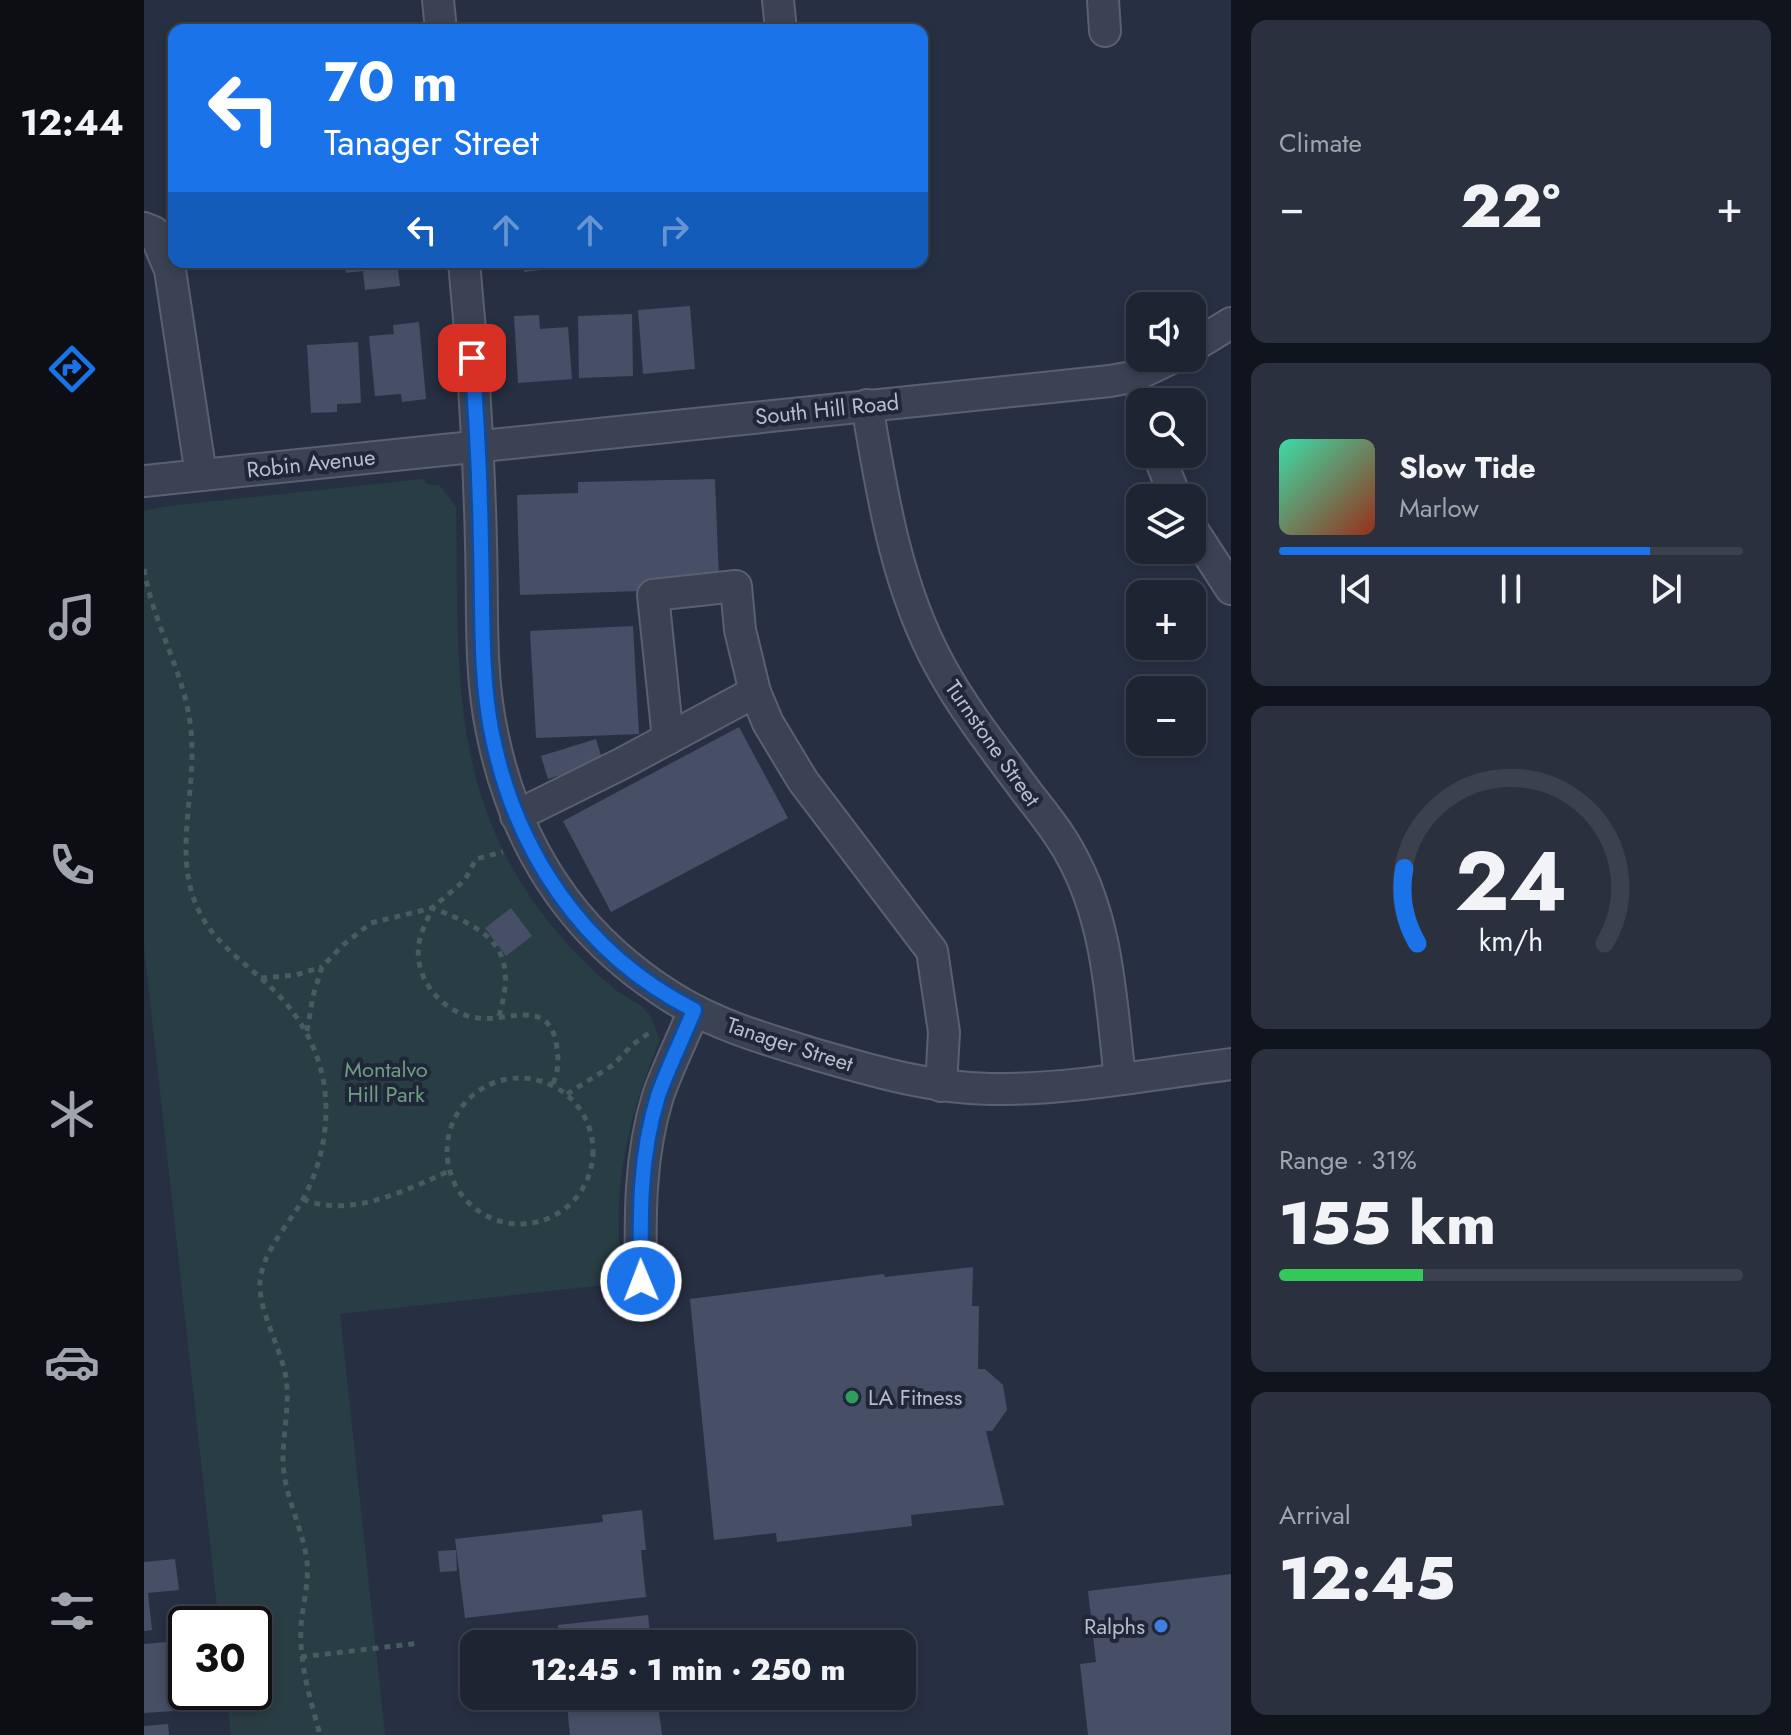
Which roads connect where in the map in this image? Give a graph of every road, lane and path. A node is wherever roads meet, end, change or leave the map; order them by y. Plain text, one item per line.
1 (438, 0) edge
2 (778, 0) edge
3 (1103, 0) edge
4 (440, 24) edge
5 (780, 24) edge
6 (1105, 31) dead end
7 (144, 228) edge
8 (168, 265) edge
9 (169, 268) edge
10 (464, 268) edge
11 (1231, 323) edge
12 (1206, 338) edge
13 (1156, 372) edge
14 (1133, 388) edge
15 (1137, 388) edge
16 (867, 405) junction
17 (477, 446) junction
18 (201, 475) junction
19 (144, 481) edge
20 (1206, 551) edge
21 (144, 569) edge
22 (1231, 589) edge
23 (755, 692) junction
24 (668, 739) junction
25 (521, 828) junction
26 (432, 908) junction
27 (322, 967) junction
28 (260, 978) junction
29 (694, 1010) junction
30 (499, 1016) junction
31 (307, 1032) junction
32 (682, 1041) junction
33 (1231, 1064) edge
34 (1120, 1078) junction
35 (553, 1084) junction
36 (941, 1086) junction
37 (567, 1094) junction
38 (449, 1171) junction
39 (303, 1199) junction
40 (641, 1281) dead end
41 (420, 1643) dead end
42 (301, 1657) junction
43 (320, 1735) edge

1 - 4 street
2 - 5 street
3 - 6 street
7 - 8 street
9 - 18 street
10 - 17 street, Tanager Street
11 - 12 street
13 - 15 street, South Hill Road
14 - 16 street, South Hill Road
16 - 17 street, South Hill Road
16 - 34 street, Turnstone Street
17 - 18 street, Robin Avenue
17 - 25 street, Tanager Street
18 - 19 street, Robin Avenue
20 - 22 street
21 - 28 path
23 - 24 street
23 - 24 street
23 - 36 street
24 - 25 street
25 - 26 path
25 - 29 street, Tanager Street
26 - 27 path
26 - 30 path
26 - 30 path
27 - 28 path
27 - 31 path
28 - 31 path
29 - 32 street
29 - 36 street, Tanager Street
30 - 35 path
31 - 39 path
32 - 37 path
32 - 40 street
33 - 34 street, Tanager Street
34 - 36 street, Tanager Street
35 - 37 path
35 - 38 path
37 - 38 path
38 - 39 path
39 - 42 path
41 - 42 path
42 - 43 path

